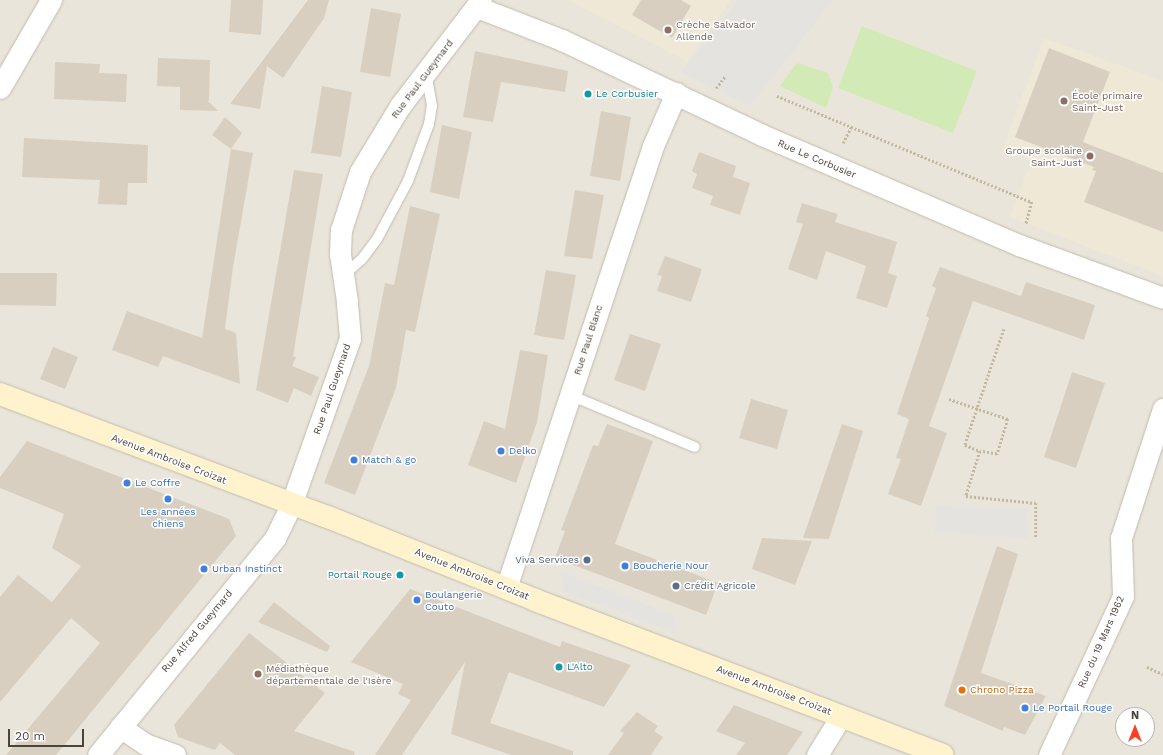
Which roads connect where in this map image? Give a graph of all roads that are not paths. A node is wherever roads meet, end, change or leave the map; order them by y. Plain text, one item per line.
1 (51, 0) edge
2 (479, 4) edge
3 (426, 72) junction
4 (0, 88) edge
5 (676, 93) junction
6 (344, 275) junction
7 (1163, 298) edge
8 (0, 394) edge
9 (570, 395) junction
10 (1163, 409) edge
11 (695, 447) dead end
12 (291, 505) junction
13 (506, 588) junction
14 (841, 716) junction
15 (120, 727) junction
16 (98, 755) edge
17 (175, 755) edge
18 (817, 755) edge
19 (944, 755) edge
20 (1049, 755) edge

1 - 4 street
2 - 3 street, Rue Paul Gueymard
2 - 5 street, Rue Le Corbusier
3 - 6 street, Rue Paul Gueymard
3 - 6 lane
5 - 7 street, Rue Le Corbusier
5 - 9 street, Rue Paul Blanc
6 - 12 street, Rue Paul Gueymard
8 - 12 street, Avenue Ambroise Croizat
9 - 11 lane
9 - 13 street, Rue Paul Blanc
10 - 20 street, Rue du 19 Mars 1962
12 - 13 street, Avenue Ambroise Croizat
12 - 15 street, Rue Alfred Gueymard
13 - 14 street, Avenue Ambroise Croizat
14 - 18 street
14 - 19 street, Avenue Ambroise Croizat
15 - 16 street, Rue Alfred Gueymard
15 - 17 street

